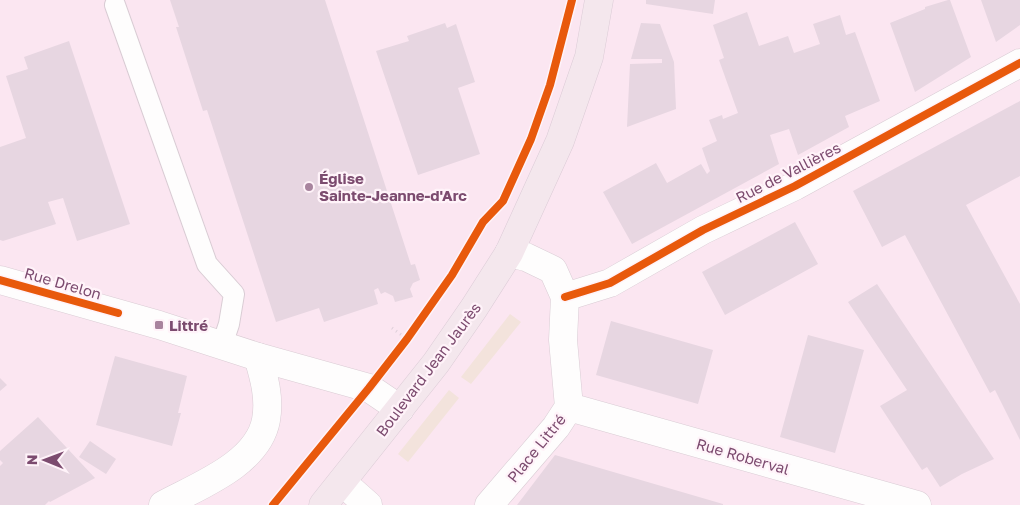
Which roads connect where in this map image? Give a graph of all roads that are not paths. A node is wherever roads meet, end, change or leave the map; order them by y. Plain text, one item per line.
1 (599, 0) edge
2 (115, 5) dead end
3 (1020, 63) edge
4 (509, 252) junction
5 (0, 280) edge
6 (565, 297) junction
7 (222, 345) junction
8 (258, 356) junction
9 (569, 407) junction
10 (400, 409) junction
11 (342, 482) junction
12 (163, 505) edge
13 (324, 505) edge
14 (368, 505) edge
15 (489, 505) edge
16 (917, 505) edge

1 - 4 main road, Boulevard Jean Jaurès
2 - 7 lane
3 - 6 street, Rue de Vallières
4 - 6 street
4 - 10 main road, Boulevard Jean Jaurès
5 - 7 street, Rue Drelon
6 - 9 street, Place Littré
7 - 8 street, Rue Drelon
8 - 10 street, Rue Drelon
8 - 12 street
9 - 15 street, Place Littré
9 - 16 street, Rue Roberval
10 - 11 main road, Boulevard Jean Jaurès
11 - 13 main road, Boulevard Jean Jaurès
11 - 14 street

